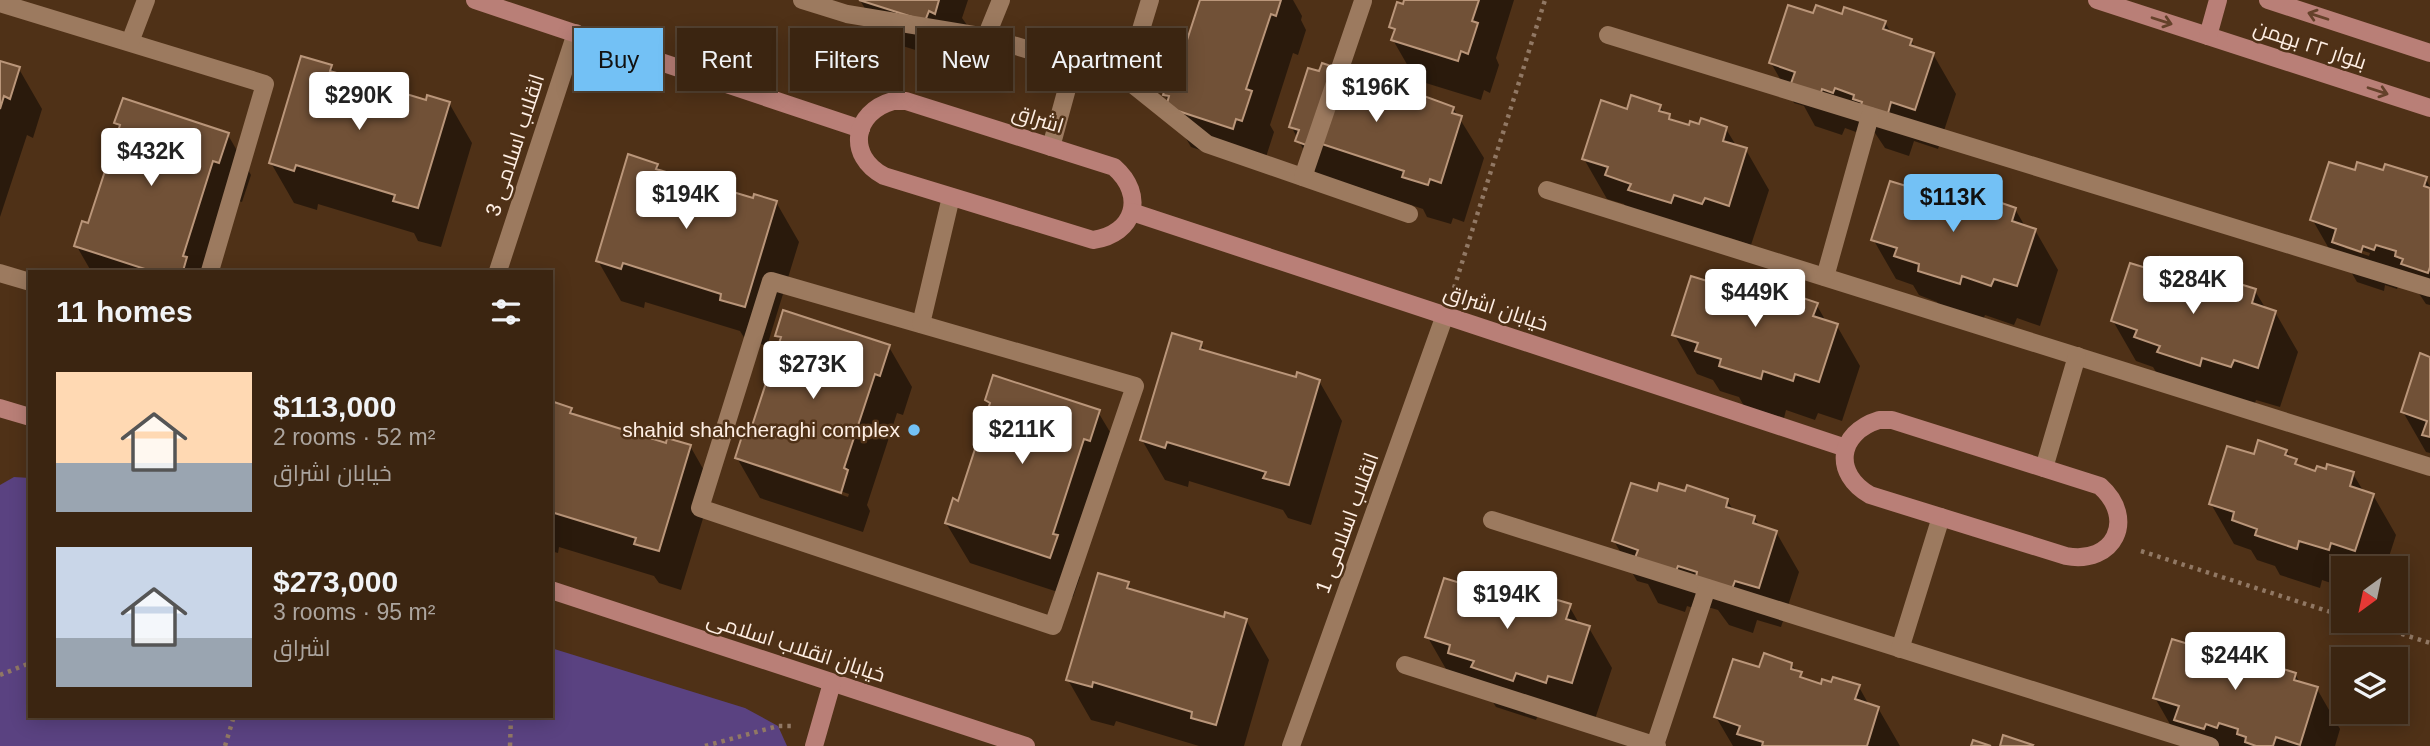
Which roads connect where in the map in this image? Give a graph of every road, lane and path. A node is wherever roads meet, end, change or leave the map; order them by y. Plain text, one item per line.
1 (146, 0) edge
2 (475, 0) edge
3 (802, 0) edge
4 (1001, 0) edge
5 (1150, 0) edge
6 (1545, 0) edge
7 (2096, 0) edge
8 (2218, 0) edge
9 (2268, 0) edge
10 (1363, 1) edge
11 (0, 3) edge
12 (932, 28) edge
13 (990, 28) edge
14 (1141, 28) edge
15 (574, 32) edge
16 (1608, 35) dead end
17 (2208, 36) junction
18 (574, 39) edge
19 (130, 43) junction
20 (2430, 52) edge
21 (663, 62) edge
22 (1066, 91) edge
23 (1141, 91) edge
24 (2430, 108) edge
25 (1870, 116) junction
26 (861, 129) junction
27 (1051, 147) junction
28 (1303, 177) junction
29 (1547, 190) dead end
30 (951, 197) junction
31 (1132, 212) junction
32 (1409, 214) dead end
33 (210, 270) edge
34 (498, 270) edge
35 (0, 273) edge
36 (1825, 277) junction
37 (28, 281) edge
38 (2430, 288) edge
39 (1445, 315) junction
40 (921, 324) junction
41 (2077, 356) junction
42 (0, 408) edge
43 (28, 416) edge
44 (1846, 448) junction
45 (2430, 467) edge
46 (2044, 468) junction
47 (1941, 517) junction
48 (1492, 520) dead end
49 (2112, 542) junction
50 (1707, 588) junction
51 (553, 591) edge
52 (2331, 612) edge
53 (2402, 634) edge
54 (2430, 643) edge
55 (1900, 649) junction
56 (28, 664) edge
57 (1405, 665) dead end
58 (0, 675) edge
59 (832, 683) junction
60 (233, 718) edge
61 (511, 718) edge
62 (820, 727) junction
63 (225, 746) edge
64 (510, 746) edge
65 (705, 746) edge
66 (814, 746) edge
67 (1026, 746) edge
68 (1291, 746) edge
69 (1656, 746) edge
70 (2210, 746) edge

1 - 19 street
2 - 15 street
3 - 12 street
4 - 13 street
5 - 14 street
6 - 39 path
7 -> 17 street, بلوار ۲۲ بهمن
8 - 17 street
20 -> 9 street, بلوار ۲۲ بهمن
10 - 28 street
11 - 19 street
16 - 25 street
17 -> 24 street, بلوار ۲۲ بهمن
18 - 34 street, انقلاب اسلامی 3
19 - 33 street
21 - 26 street
22 - 27 street
23 - 28 street
25 - 36 street
25 - 38 street
26 - 27 street, اشراق
26 - 30 street
27 - 31 street, اشراق
28 - 32 street
29 - 36 street
30 - 31 street
30 - 40 street
31 - 39 street, خیابان اشراق
35 - 37 street
36 - 41 street
39 - 44 street, خیابان اشراق
39 - 68 street, انقلاب اسلامی 1
40 - 40 street
41 - 45 street
41 - 46 street
42 - 43 street
44 - 46 street
44 - 47 street
46 - 49 street
47 - 49 street
47 - 55 street
48 - 50 street
49 - 52 path
50 - 55 street
50 - 69 street
51 - 59 street, خیابان انقلاب اسلامی
53 - 54 path
55 - 70 street
56 - 58 path
57 - 69 street
59 - 62 street
59 - 67 street, خیابان انقلاب اسلامی
60 - 63 path
61 - 64 path
62 - 65 path
62 - 66 street

